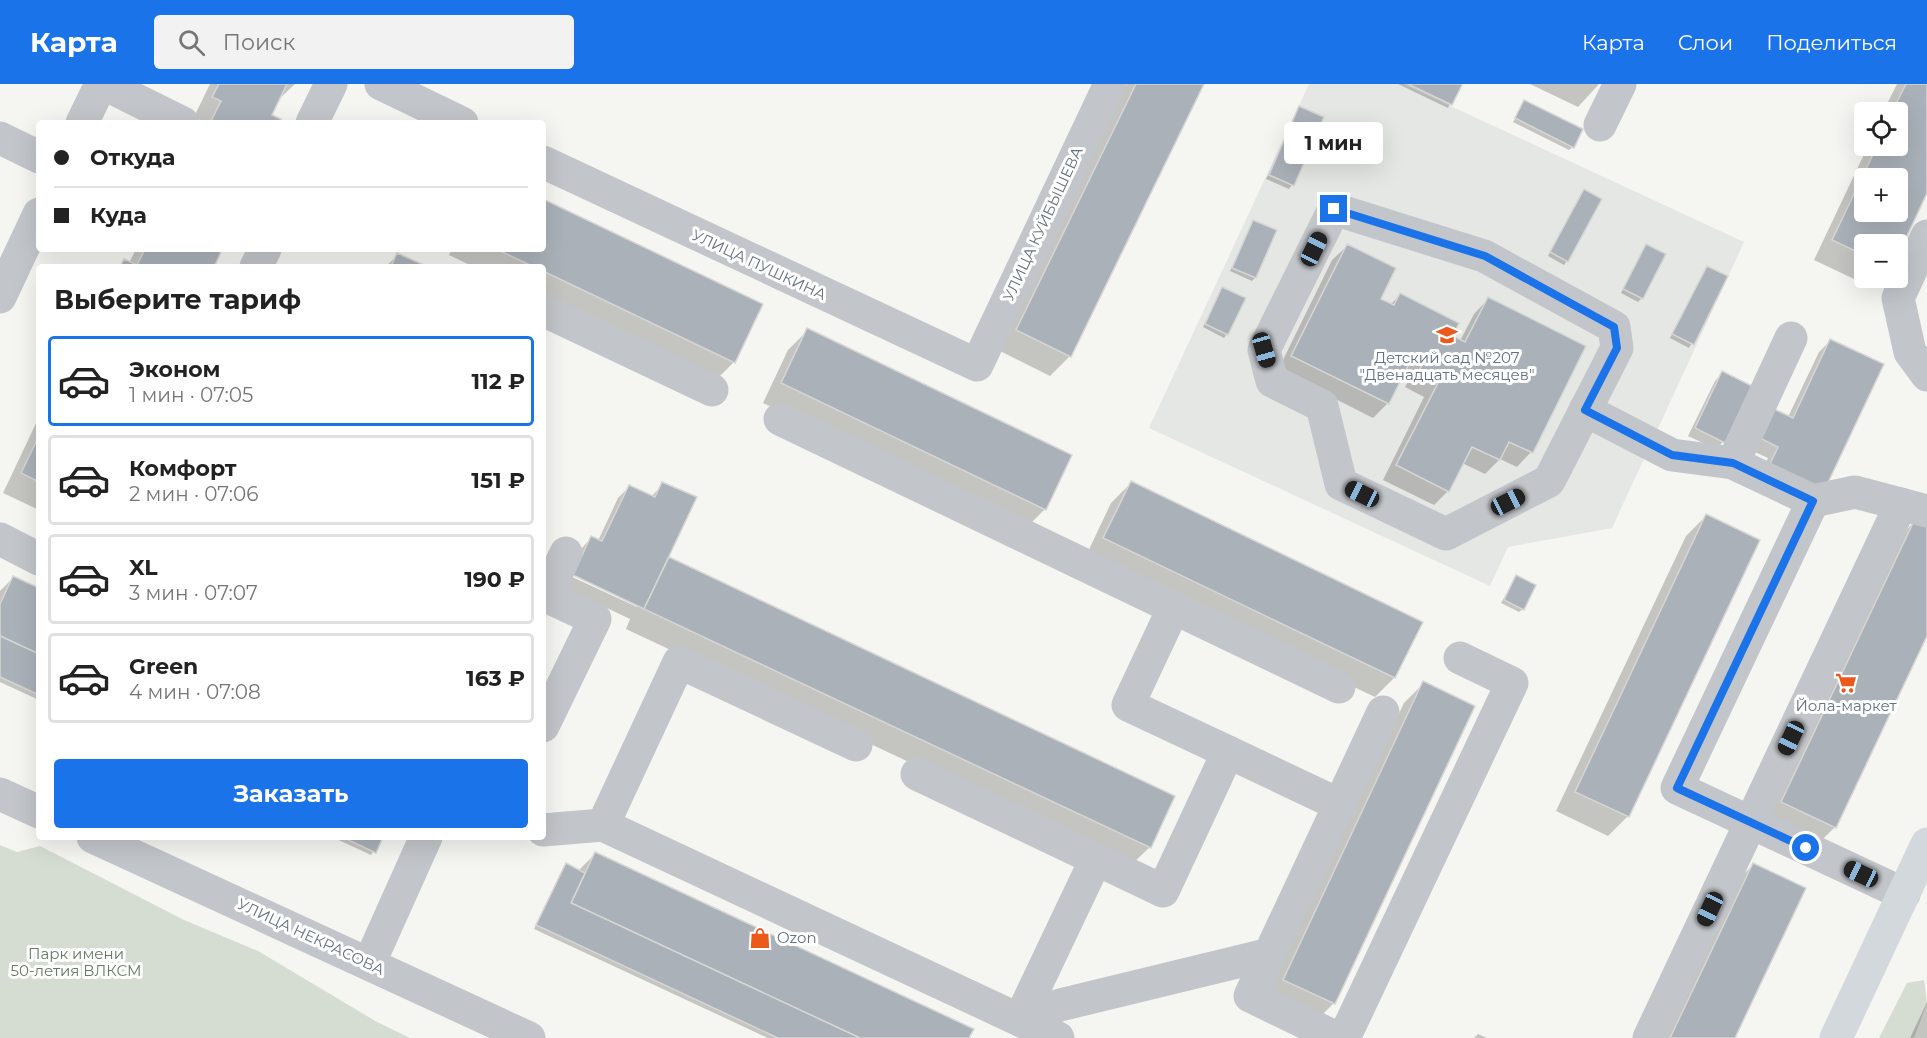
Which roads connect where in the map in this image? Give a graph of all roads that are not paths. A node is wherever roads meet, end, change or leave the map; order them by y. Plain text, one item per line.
1 (102, 84) edge
2 (331, 84) edge
3 (381, 84) edge
4 (1110, 84) edge
5 (1620, 84) edge
6 (84, 120) edge
7 (177, 120) edge
8 (313, 120) edge
9 (456, 120) edge
10 (1600, 125) dead end
11 (0, 138) edge
12 (36, 156) edge
13 (546, 163) edge
14 (36, 220) edge
15 (1927, 236) edge
16 (0, 297) edge
17 (546, 311) edge
18 (1791, 338) dead end
19 (977, 365) joint
20 (1927, 375) edge
21 (712, 390) dead end
22 (1585, 410) junction
23 (780, 419) dead end
24 (1733, 463) junction
25 (1813, 501) junction
26 (1914, 508) edge
27 (0, 539) edge
28 (566, 553) dead end
29 (36, 557) edge
30 (546, 596) edge
31 (546, 596) edge
32 (1174, 608) junction
33 (1460, 658) dead end
34 (1339, 687) dead end
35 (1383, 712) dead end
36 (546, 720) edge
37 (856, 745) dead end
38 (1228, 752) junction
39 (917, 774) dead end
40 (0, 794) edge
41 (1340, 805) junction
42 (36, 811) edge
43 (1750, 822) junction
44 (603, 825) junction
45 (546, 830) edge
46 (100, 840) edge
47 (425, 840) edge
48 (1927, 844) edge
49 (1096, 859) junction
50 (1904, 894) junction
51 (1270, 954) junction
52 (369, 964) junction
53 (1020, 1019) junction
54 (530, 1038) edge
55 (1058, 1038) edge
56 (1338, 1038) edge
57 (1344, 1038) edge
58 (1649, 1038) edge
59 (1836, 1038) edge

1 - 6 street
1 - 7 street
2 - 8 street
3 - 9 street
4 - 19 street, УЛИЦА КУЙБЫШЕВА
5 - 10 street
11 - 12 street
13 - 19 street, УЛИЦА ПУШКИНА
14 - 16 street
15 - 20 street
17 - 21 street
18 - 24 street
22 - 22 street
22 - 24 street
23 - 32 street
24 - 25 street
25 - 26 street
25 - 43 street
26 - 43 street
27 - 29 street
28 - 31 street
30 - 36 street
32 - 34 street
32 - 38 street
33 - 57 street
35 - 41 street
37 - 44 street
38 - 41 street
38 - 49 street
39 - 49 street
40 - 42 street
41 - 51 street
43 - 50 street
43 - 58 street
44 - 45 street
44 - 53 street
46 - 52 street, УЛИЦА НЕКРАСОВА
47 - 52 street
48 - 50 main road
49 - 53 street
50 - 59 main road
51 - 53 street
51 - 56 street
52 - 54 street, УЛИЦА НЕКРАСОВА
53 - 55 street

